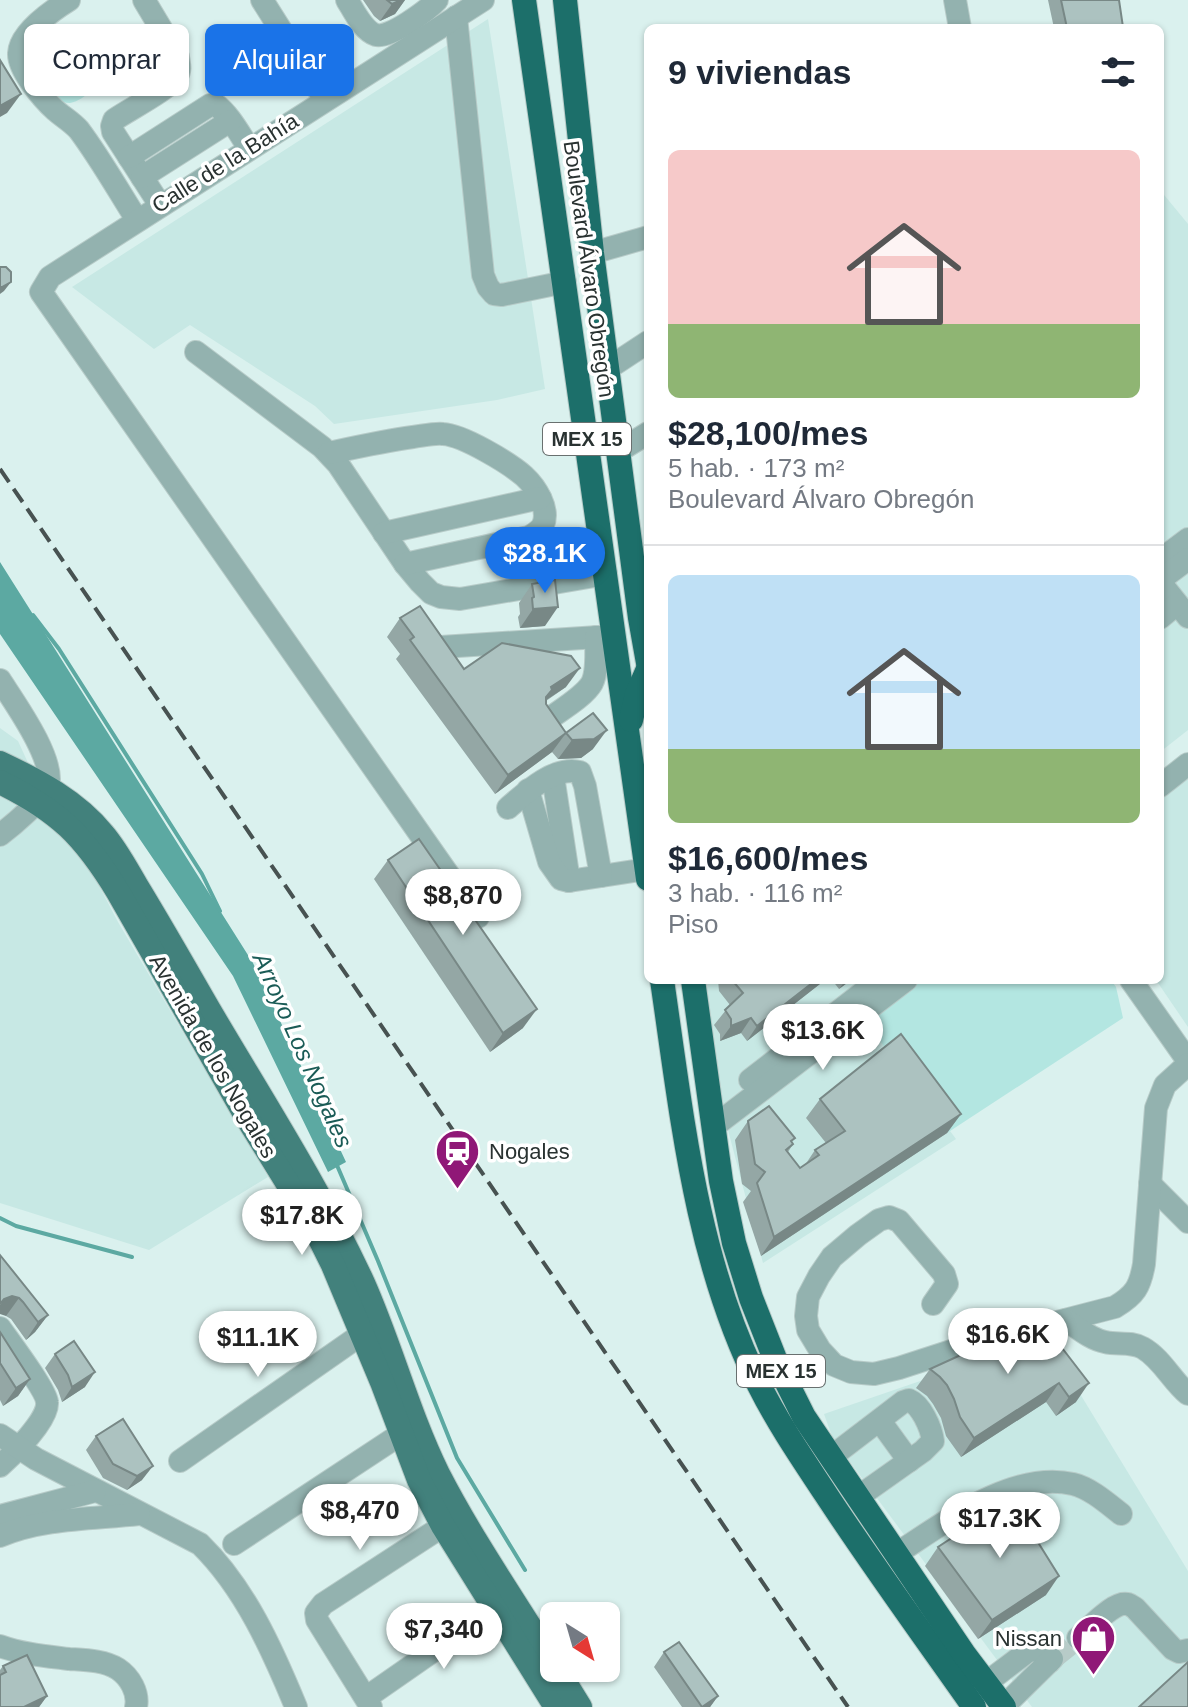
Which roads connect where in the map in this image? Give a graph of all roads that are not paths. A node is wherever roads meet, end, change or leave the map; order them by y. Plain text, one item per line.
1 (69, 0) edge
2 (144, 0) edge
3 (262, 0) edge
4 (347, 0) edge
5 (437, 0) edge
6 (483, 0) edge
7 (524, 0) edge
8 (565, 0) edge
9 (955, 0) edge
10 (408, 9) edge
11 (456, 17) junction
12 (959, 24) edge
13 (325, 100) junction
14 (114, 120) junction
15 (230, 121) junction
16 (77, 128) junction
17 (249, 148) junction
18 (129, 157) junction
19 (142, 177) junction
20 (160, 205) junction
21 (137, 220) junction
22 (644, 238) edge
23 (592, 253) junction
24 (565, 282) junction
25 (644, 345) edge
26 (196, 352) dead end
27 (607, 369) junction
28 (644, 435) edge
29 (619, 451) junction
30 (329, 453) junction
31 (540, 498) junction
32 (384, 533) junction
33 (1179, 559) edge
34 (405, 564) junction
35 (1164, 576) edge
36 (607, 582) junction
37 (1164, 590) edge
38 (1175, 613) edge
39 (605, 636) junction
40 (644, 642) edge
41 (441, 647) edge
42 (644, 661) edge
43 (644, 677) edge
44 (0, 680) edge
45 (546, 721) edge
46 (629, 741) junction
47 (1188, 746) edge
48 (0, 763) edge
49 (1164, 764) edge
50 (1188, 764) edge
51 (553, 776) junction
52 (0, 782) edge
53 (1164, 783) edge
54 (528, 790) junction
55 (42, 794) junction
56 (508, 808) dead end
57 (0, 835) edge
58 (644, 852) edge
59 (644, 874) edge
60 (601, 876) junction
61 (569, 881) junction
62 (478, 917) edge
63 (663, 984) edge
64 (694, 984) edge
65 (874, 984) edge
66 (900, 984) edge
67 (1134, 984) edge
68 (1188, 1062) edge
69 (712, 1119) junction
70 (1150, 1184) junction
71 (1188, 1222) edge
72 (933, 1304) dead end
73 (1066, 1320) junction
74 (0, 1328) edge
75 (362, 1334) junction
76 (1188, 1394) edge
77 (880, 1421) junction
78 (401, 1434) junction
79 (0, 1435) edge
80 (19, 1448) junction
81 (831, 1457) junction
82 (180, 1461) dead end
83 (909, 1461) junction
84 (0, 1466) edge
85 (95, 1491) junction
86 (858, 1497) junction
87 (139, 1514) junction
88 (1121, 1514) dead end
89 (0, 1516) edge
90 (443, 1526) junction
91 (0, 1536) edge
92 (234, 1544) dead end
93 (896, 1554) junction
94 (495, 1608) junction
95 (1078, 1638) tunnel mouth
96 (540, 1642) edge
97 (0, 1646) edge
98 (1188, 1650) edge
99 (565, 1682) edge
100 (986, 1683) junction
101 (369, 1702) edge
102 (136, 1707) edge
103 (296, 1707) edge
104 (556, 1707) edge
105 (580, 1707) edge
106 (974, 1707) edge
107 (1004, 1707) edge

1 - 16 street
2 - 14 street
3 - 13 street
4 - 10 street
5 - 10 street
6 - 11 street, Calle de la Bahía
7 - 24 highway, Boulevard Álvaro Obregón / MEX 15
8 - 23 highway, Boulevard Álvaro Obregón / MEX 15
9 - 12 street
11 - 13 street, Calle de la Bahía
11 - 24 street
13 - 17 street, Calle de la Bahía
14 - 16 street
14 - 18 street
15 - 17 street
15 - 18 street
15 - 19 street
16 - 21 street
17 - 20 street, Calle de la Bahía
18 - 19 street
19 - 20 street
20 - 21 street, Calle de la Bahía
21 - 62 street, Calle de la Bahía
22 - 23 street
23 - 27 highway, Boulevard Álvaro Obregón / MEX 15
24 - 36 highway, Boulevard Álvaro Obregón / MEX 15
25 - 27 street
26 - 30 street
27 - 29 highway, Boulevard Álvaro Obregón / MEX 15
28 - 29 street
29 - 40 highway, Boulevard Álvaro Obregón / MEX 15
30 - 31 street
30 - 32 street
31 - 32 street
31 - 34 street
32 - 34 street
33 - 35 street
34 - 36 street
36 - 39 highway, Boulevard Álvaro Obregón / MEX 15
36 - 42 highway
37 - 38 street
39 - 41 street
39 - 45 street
39 - 46 highway, Boulevard Álvaro Obregón / MEX 15
43 - 46 highway
44 - 55 street
46 - 58 highway, Boulevard Álvaro Obregón / MEX 15
47 - 49 street
48 - 55 main road, Avenida de los Nogales
50 - 53 street
51 - 54 street
51 - 60 street
51 - 61 street
52 - 55 main road, Avenida de los Nogales
54 - 56 street
54 - 61 street
55 - 57 street
55 - 75 main road, Avenida de los Nogales
55 - 96 main road, Avenida de los Nogales
59 - 60 street
60 - 61 street
63 - 106 highway, MEX 15
64 - 69 highway, MEX 15
65 - 69 street
66 - 69 street
67 - 68 street
68 - 70 street
69 - 81 highway, MEX 15
70 - 71 street
70 - 73 street
72 - 73 street
73 - 76 street
74 - 80 street
75 - 78 main road, Avenida de los Nogales
75 - 82 street
77 - 81 street
77 - 83 street
77 - 83 street
78 - 90 main road, Avenida de los Nogales
78 - 92 street
79 - 80 street
80 - 84 street
80 - 85 street
81 - 86 highway, MEX 15
83 - 86 street
85 - 87 street
85 - 89 street
86 - 93 highway, MEX 15
87 - 91 street
87 - 103 street
88 - 93 street
90 - 94 main road, Avenida de los Nogales
90 - 101 street
93 - 100 highway, MEX 15
94 - 101 street
94 - 104 main road, Avenida de los Nogales
95 - 98 street
97 - 102 street
99 - 105 main road, Avenida de los Nogales
100 - 107 highway, MEX 15
100 - 107 street

